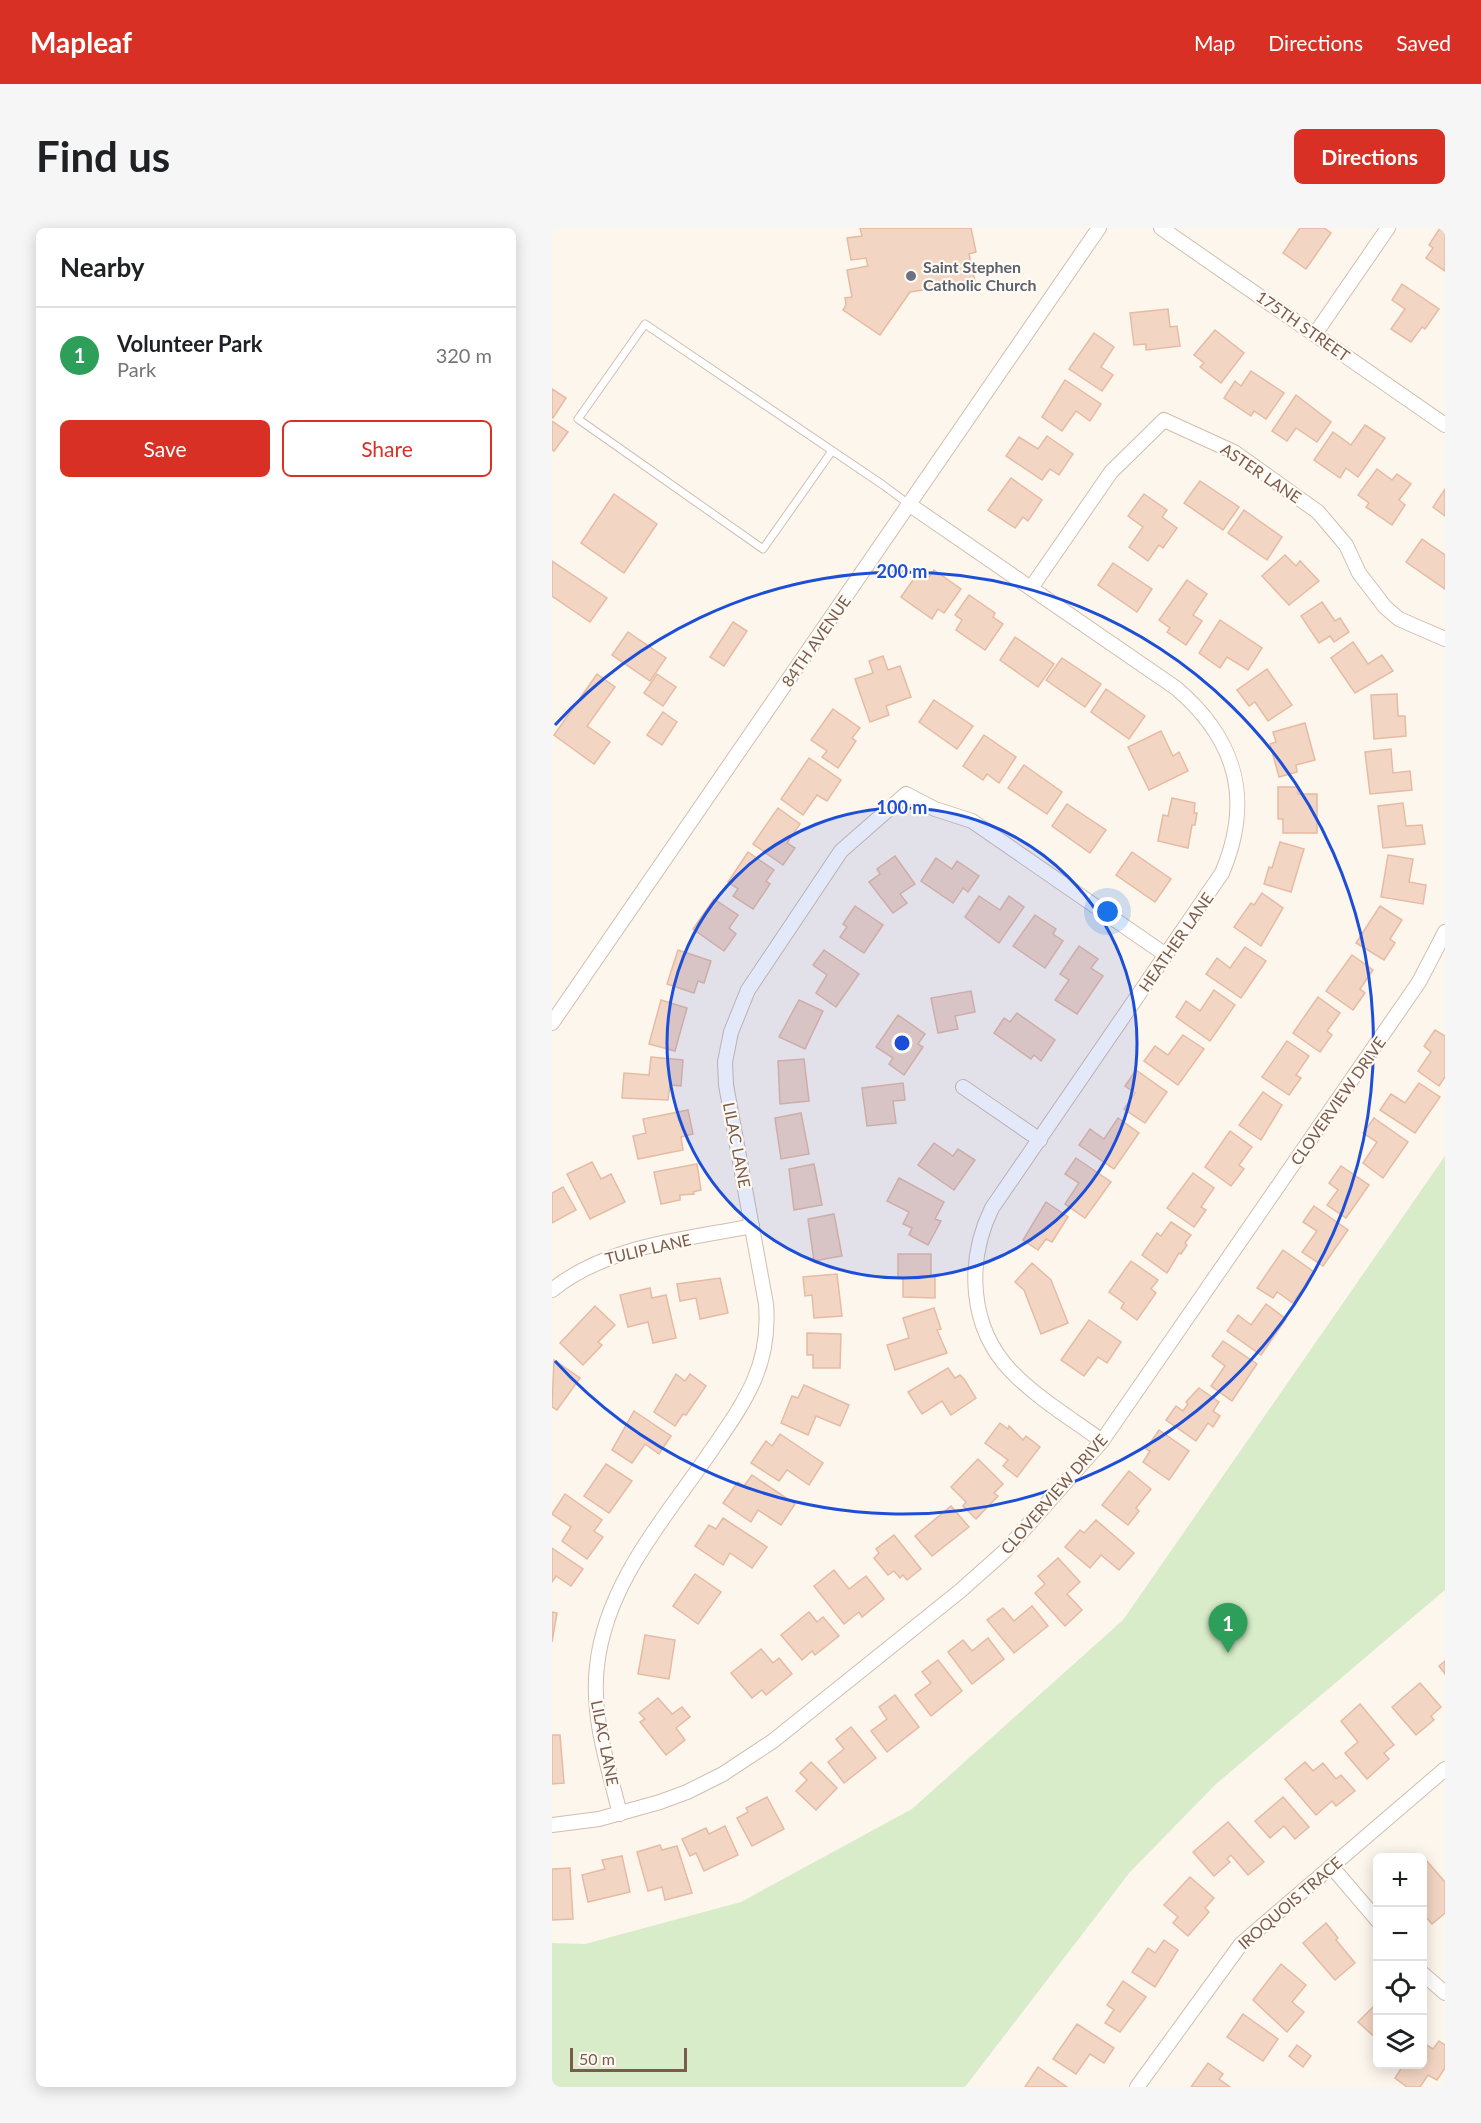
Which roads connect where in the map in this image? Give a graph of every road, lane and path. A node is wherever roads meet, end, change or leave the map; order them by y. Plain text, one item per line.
1 (1099, 228) edge
2 (1161, 228) edge
3 (1388, 228) edge
4 (1315, 334) junction
5 (1445, 425) edge
6 (832, 451) junction
7 (910, 505) junction
8 (1031, 588) junction
9 (1445, 639) edge
10 (1445, 932) edge
11 (1166, 955) junction
12 (552, 1023) edge
13 (963, 1087) dead end
14 (1040, 1140) junction
15 (752, 1226) junction
16 (552, 1290) edge
17 (1102, 1441) junction
18 (1445, 1769) edge
19 (620, 1814) junction
20 (552, 1825) edge
21 (1331, 1866) junction
22 (1373, 1916) edge
23 (1427, 1977) edge
24 (1445, 1993) edge
25 (1137, 2087) edge

1 - 7 street, 84TH AVENUE
2 - 4 street, 175TH STREET
3 - 4 street
4 - 5 street, 175TH STREET
6 - 6 lane
6 - 7 lane
7 - 8 street, HEATHER LANE
7 - 12 street, 84TH AVENUE
8 - 9 street, ASTER LANE
8 - 11 street, HEATHER LANE
10 - 17 street, CLOVERVIEW DRIVE
11 - 14 street, HEATHER LANE
11 - 15 street, LILAC LANE
13 - 14 street
14 - 17 street, HEATHER LANE
15 - 16 street, TULIP LANE
15 - 19 street, LILAC LANE
17 - 19 street, CLOVERVIEW DRIVE
18 - 21 street, IROQUOIS TRACE
19 - 20 street, CLOVERVIEW DRIVE
21 - 22 street
21 - 25 street, IROQUOIS TRACE
23 - 24 street

